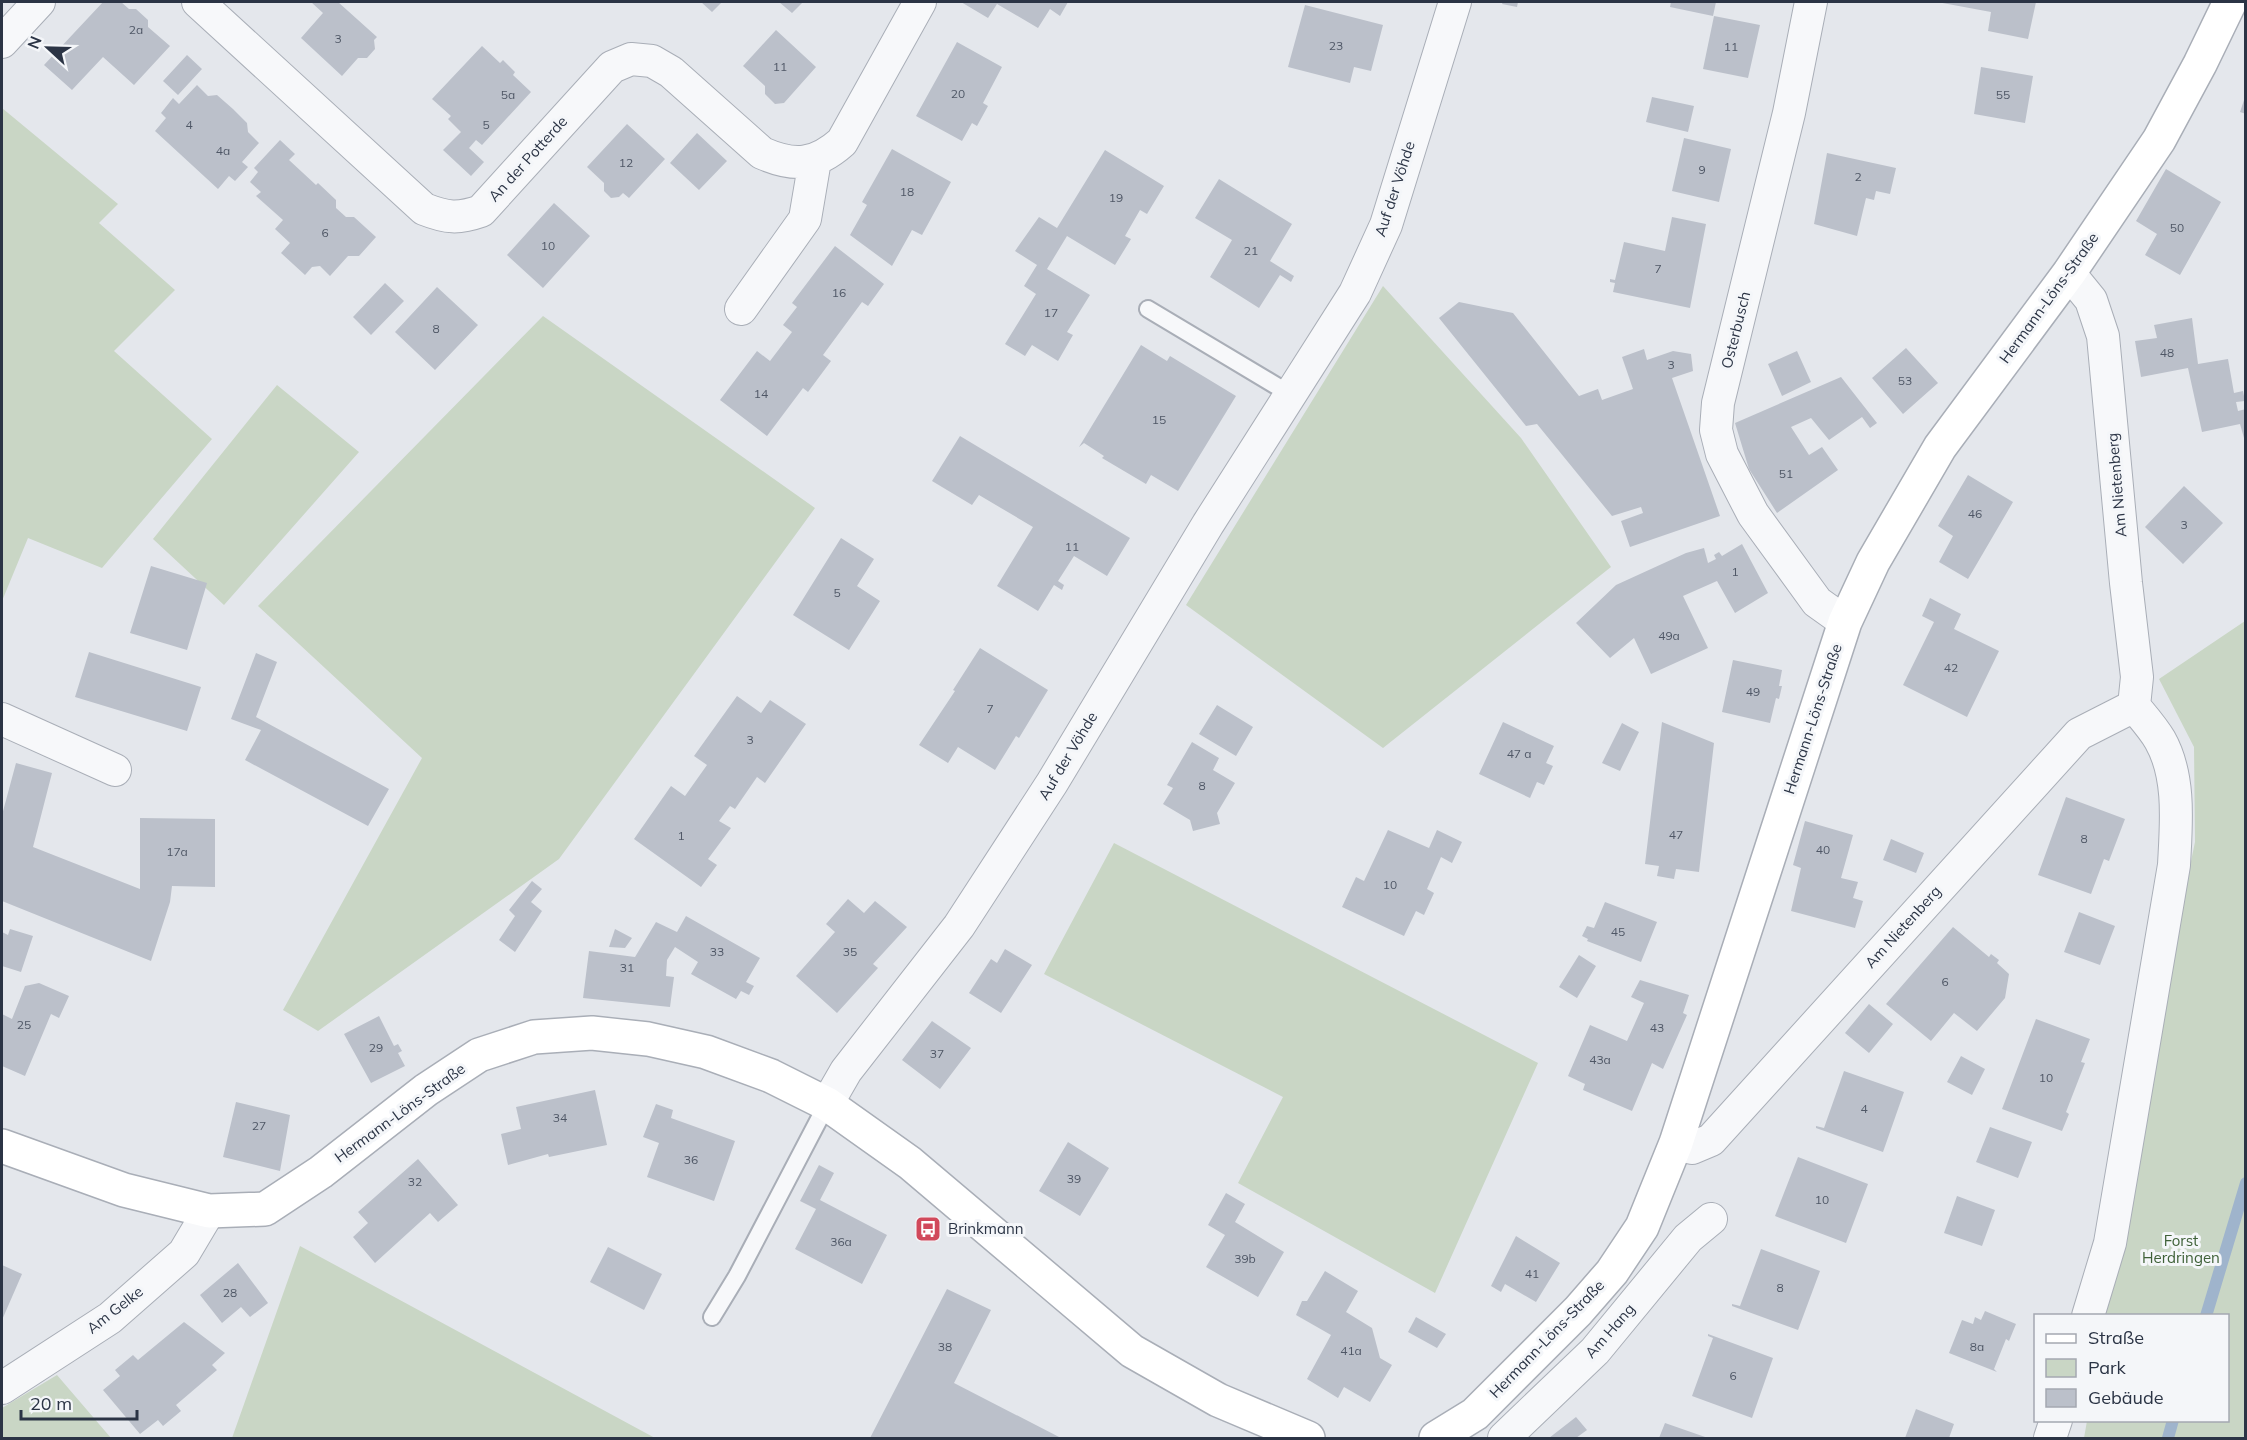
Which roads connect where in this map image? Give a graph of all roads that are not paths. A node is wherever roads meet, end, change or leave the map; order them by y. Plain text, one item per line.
1 (39, 2) edge
2 (198, 2) edge
3 (920, 2) edge
4 (1455, 2) edge
5 (1811, 2) edge
6 (2230, 2) edge
7 (2, 42) edge
8 (815, 160) junction
9 (2069, 273) junction
10 (741, 309) dead end
11 (1148, 309) dead end
12 (1290, 394) junction
13 (1845, 622) junction
14 (2134, 706) junction
15 (2, 719) edge
16 (115, 770) dead end
17 (826, 1104) junction
18 (1676, 1143) junction
19 (2, 1146) edge
20 (209, 1211) junction
21 (1711, 1220) dead end
22 (2089, 1314) edge
23 (712, 1317) dead end
24 (2, 1388) edge
25 (2055, 1422) edge
26 (1308, 1438) edge
27 (1436, 1438) edge
28 (1504, 1438) edge
29 (2050, 1438) edge

1 - 7 street
2 - 8 street, An der Potterde
3 - 8 street, An der Potterde
4 - 12 street, Auf der Vöhde
5 - 13 street, Osterbusch
6 - 9 street, Hermann-Löns-Straße
8 - 10 street
9 - 13 street, Hermann-Löns-Straße
9 - 14 street, Am Nietenberg
11 - 12 lane
12 - 17 street, Auf der Vöhde
13 - 18 street, Hermann-Löns-Straße
14 - 18 street, Am Nietenberg
14 - 22 street
15 - 16 street
17 - 20 street, Hermann-Löns-Straße
17 - 23 lane
17 - 26 street, Hermann-Löns-Straße
18 - 27 street, Hermann-Löns-Straße
19 - 20 street, Hermann-Löns-Straße
20 - 24 street, Am Gelke
21 - 28 street, Am Hang
25 - 29 street

